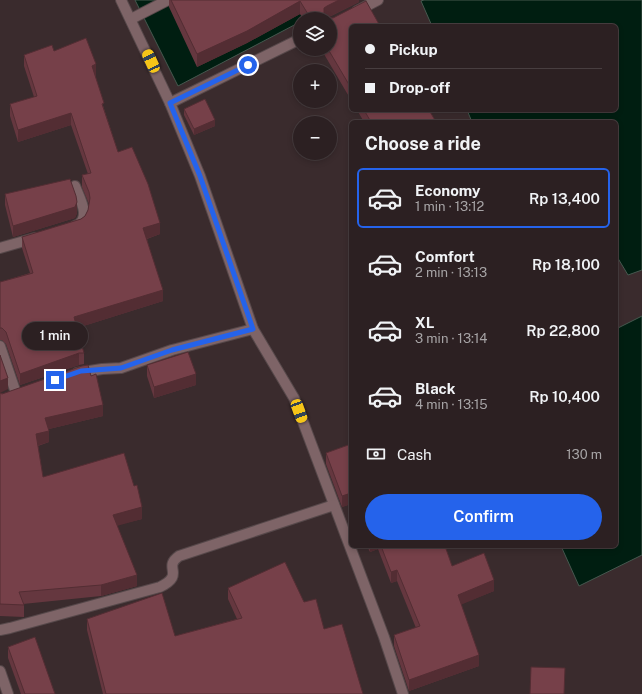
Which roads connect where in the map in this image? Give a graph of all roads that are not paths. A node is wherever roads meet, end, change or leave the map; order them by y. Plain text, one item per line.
1 (121, 0) edge
2 (168, 0) edge
3 (378, 0) edge
4 (351, 14) edge
5 (131, 19) junction
6 (293, 42) edge
7 (170, 103) junction
8 (75, 186) dead end
9 (65, 229) edge
10 (43, 235) edge
11 (0, 248) edge
12 (253, 329) junction
13 (0, 346) edge
14 (66, 376) edge
15 (5, 397) edge
16 (334, 505) junction
17 (349, 545) edge
18 (350, 548) edge
19 (0, 630) edge
20 (0, 671) edge
21 (8, 694) edge
22 (403, 694) edge

1 - 5 street
2 - 5 street
3 - 4 street
5 - 7 street
6 - 7 street
7 - 12 street
8 - 9 street
10 - 11 street
12 - 14 street
12 - 16 street
13 - 15 street
16 - 17 street
16 - 19 street
18 - 22 street
20 - 21 street

